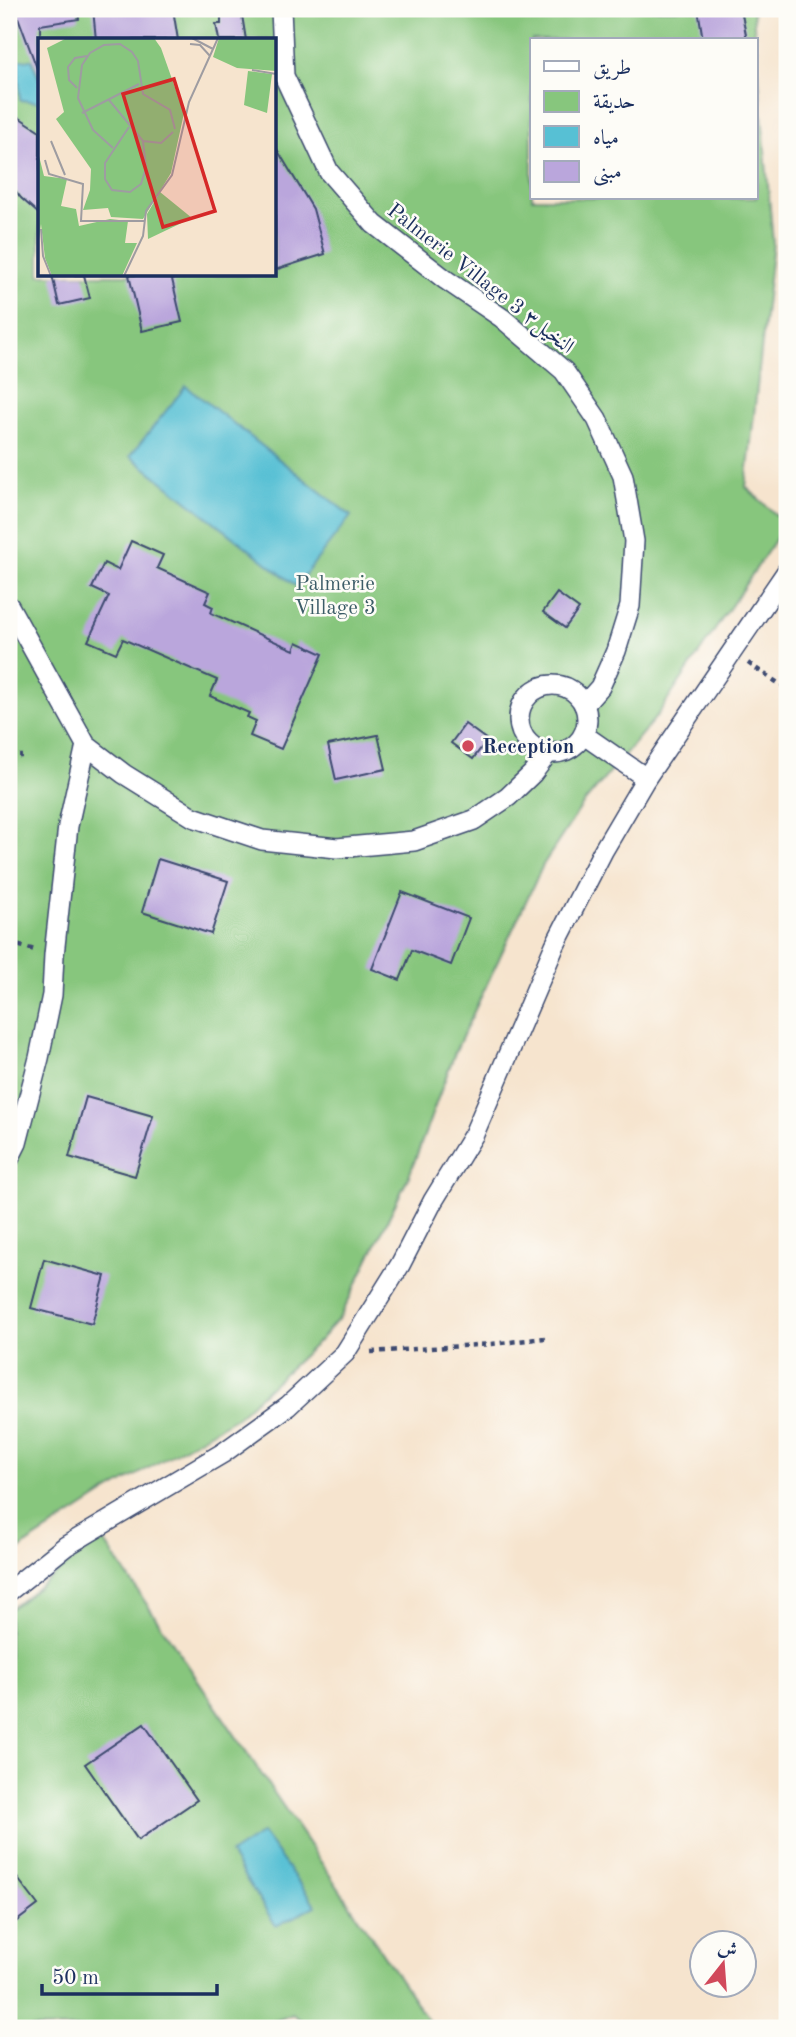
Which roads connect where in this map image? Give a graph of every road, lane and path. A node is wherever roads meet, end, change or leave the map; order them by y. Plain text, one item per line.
1 (281, 9) edge
2 (787, 571) edge
3 (9, 606) edge
4 (733, 653) junction
5 (787, 689) edge
6 (584, 705) junction
7 (584, 735) junction
8 (86, 745) junction
9 (548, 753) junction
10 (9, 756) edge
11 (22, 756) dead end
12 (646, 778) junction
13 (9, 1159) edge
14 (545, 1338) dead end
15 (345, 1353) junction
16 (9, 1591) edge

1 - 6 street, Palmerie Village 3 النخيل٣
2 - 4 street
3 - 8 street
4 - 5 path
4 - 12 street
6 - 7 street
6 - 9 street
7 - 9 street
7 - 12 street
8 - 9 street
8 - 13 street
10 - 11 path
12 - 15 street
14 - 15 path
15 - 16 street

